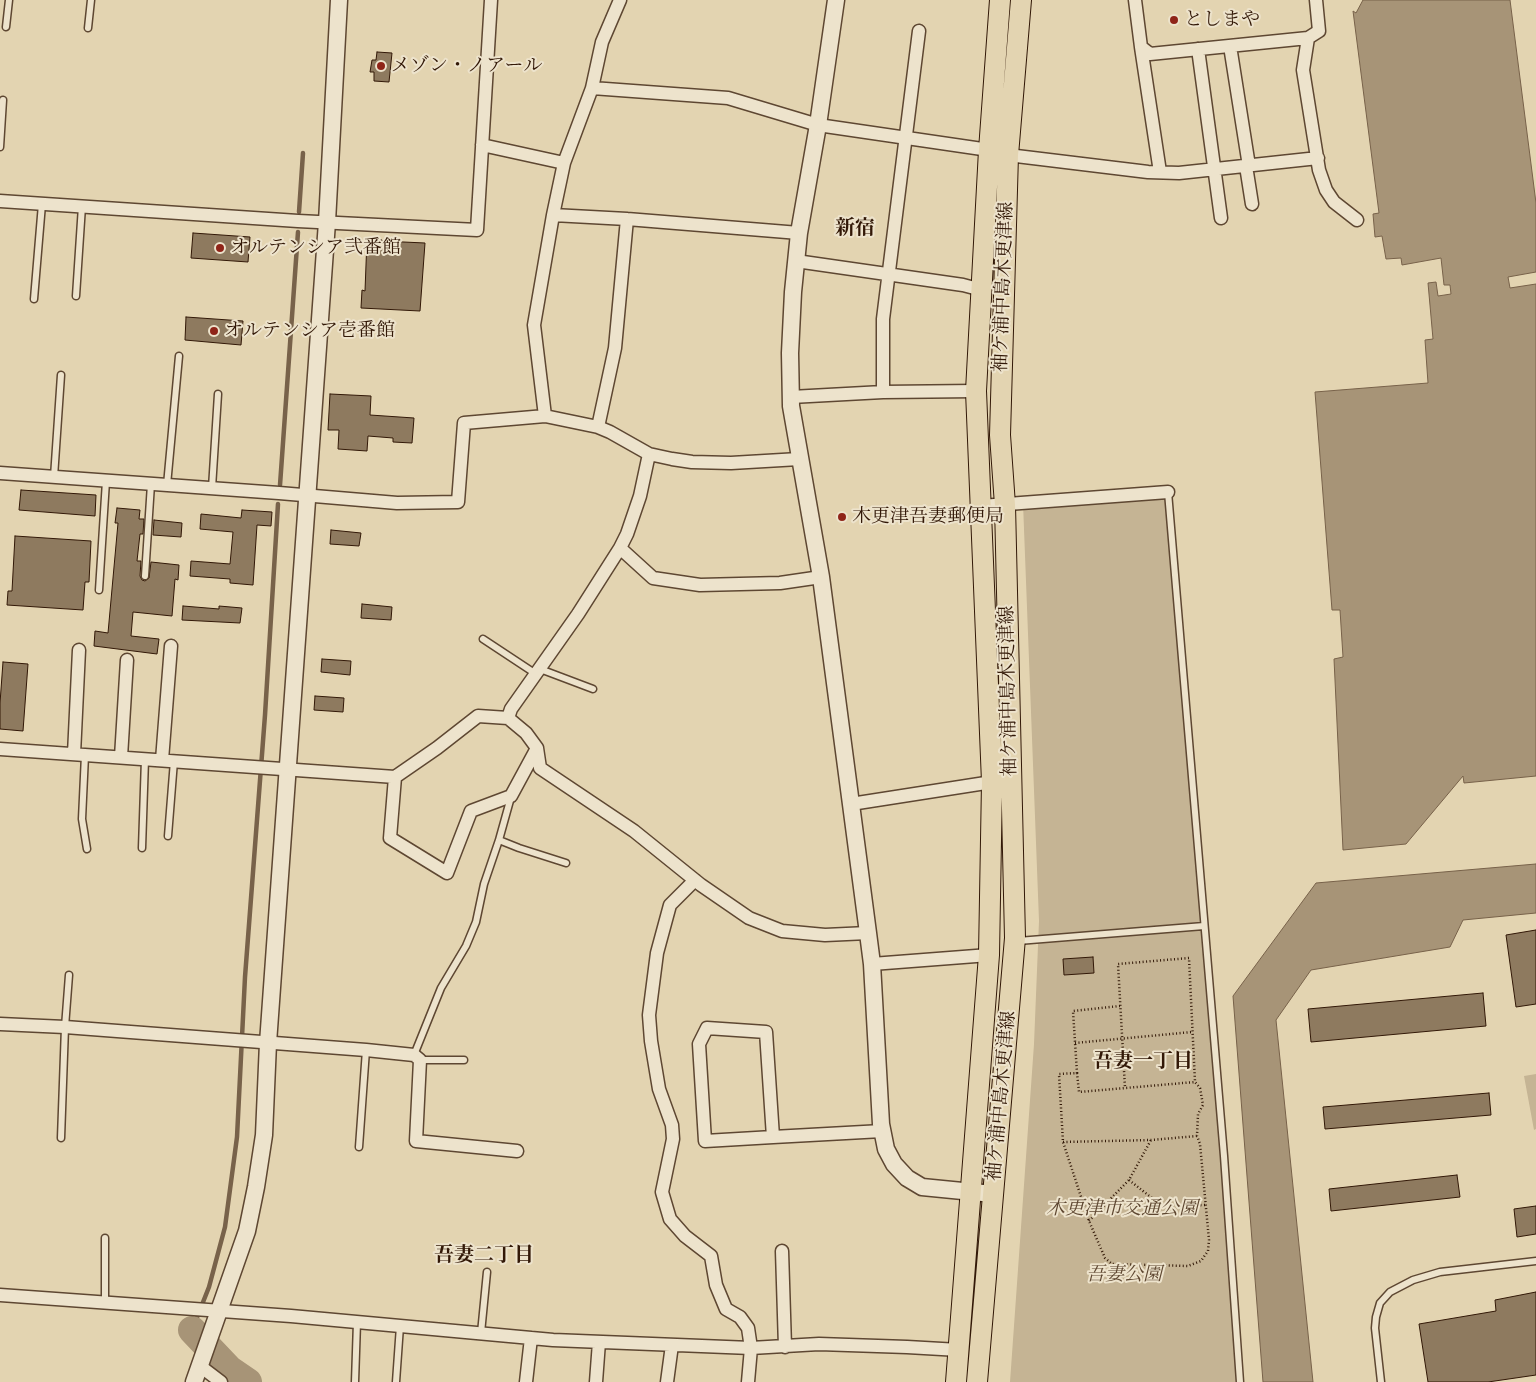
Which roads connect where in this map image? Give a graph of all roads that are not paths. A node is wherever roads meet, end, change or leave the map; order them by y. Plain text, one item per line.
1 (8, 0) edge
2 (91, 0) edge
3 (339, 0) edge
4 (490, 0) edge
5 (620, 0) edge
6 (836, 0) edge
7 (1000, 0) edge
8 (1021, 0) edge
9 (1135, 0) edge
10 (1316, 0) edge
11 (6, 27) dead end
12 (88, 28) dead end
13 (919, 31) dead end
14 (1308, 38) junction
15 (1230, 46) junction
16 (1141, 47) junction
17 (1198, 49) junction
18 (592, 88) junction
19 (3, 100) dead end
20 (818, 126) junction
21 (906, 139) junction
22 (482, 145) junction
23 (0, 147) edge
24 (999, 153) junction
25 (1318, 158) junction
26 (564, 163) junction
27 (1248, 166) junction
28 (1216, 169) junction
29 (1160, 172) junction
30 (0, 201) edge
31 (42, 204) junction
32 (1252, 204) dead end
33 (82, 206) junction
34 (553, 215) junction
35 (1221, 218) dead end
36 (627, 219) junction
37 (1357, 220) dead end
38 (327, 222) junction
39 (799, 234) junction
40 (796, 262) junction
41 (889, 274) junction
42 (982, 290) junction
43 (76, 296) dead end
44 (34, 299) dead end
45 (179, 356) dead end
46 (61, 374) dead end
47 (976, 390) junction
48 (883, 392) junction
49 (218, 394) dead end
50 (791, 397) junction
51 (545, 416) junction
52 (598, 427) junction
53 (649, 454) junction
54 (799, 459) junction
55 (0, 473) edge
56 (54, 477) junction
57 (106, 481) junction
58 (151, 484) junction
59 (167, 485) junction
60 (212, 488) junction
61 (1168, 492) joint
62 (307, 495) junction
63 (1005, 505) junction
64 (981, 506) junction
65 (620, 548) junction
66 (145, 576) dead end
67 (821, 577) junction
68 (100, 590) dead end
69 (483, 639) dead end
70 (171, 646) dead end
71 (79, 650) dead end
72 (127, 660) dead end
73 (538, 672) junction
74 (593, 689) dead end
75 (508, 718) junction
76 (537, 748) junction
77 (0, 749) edge
78 (79, 755) junction
79 (121, 757) junction
80 (145, 759) junction
81 (168, 761) junction
82 (287, 769) junction
83 (395, 777) junction
84 (992, 782) junction
85 (511, 796) junction
86 (851, 804) junction
87 (168, 836) dead end
88 (499, 840) junction
89 (142, 848) dead end
90 (87, 849) dead end
91 (566, 863) dead end
92 (695, 880) junction
93 (1204, 926) junction
94 (868, 933) junction
95 (1015, 942) junction
96 (989, 955) junction
97 (872, 964) junction
98 (69, 975) dead end
99 (0, 1024) edge
100 (65, 1027) junction
101 (268, 1043) junction
102 (366, 1050) junction
103 (417, 1058) junction
104 (464, 1060) dead end
105 (882, 1131) junction
106 (773, 1137) junction
107 (61, 1138) dead end
108 (359, 1147) dead end
109 (516, 1151) dead end
110 (971, 1191) junction
111 (993, 1194) junction
112 (105, 1238) dead end
113 (782, 1251) dead end
114 (1536, 1260) edge
115 (487, 1272) dead end
116 (0, 1295) edge
117 (105, 1302) junction
118 (220, 1311) junction
119 (356, 1322) junction
120 (400, 1326) junction
121 (481, 1333) junction
122 (531, 1338) junction
123 (600, 1342) junction
124 (672, 1346) junction
125 (784, 1347) junction
126 (751, 1348) junction
127 (959, 1350) junction
128 (200, 1366) junction
129 (194, 1382) edge
130 (221, 1382) edge
131 (355, 1382) edge
132 (396, 1382) edge
133 (526, 1382) edge
134 (596, 1382) edge
135 (668, 1382) edge
136 (748, 1382) edge
137 (956, 1382) edge
138 (977, 1382) edge
139 (1240, 1382) edge
140 (1381, 1382) edge

1 - 11 lane
2 - 12 lane
3 - 38 street
4 - 22 street
5 - 18 street
6 - 20 street
7 - 24 main road, 袖ケ浦中島木更津線
8 - 24 main road, 袖ケ浦中島木更津線
9 - 16 street
10 - 14 street
13 - 21 street
14 - 15 street
14 - 25 street
15 - 17 street
15 - 27 street
16 - 17 street
16 - 29 street
17 - 28 street
18 - 20 street
18 - 26 street
19 - 23 lane
20 - 21 street
20 - 39 street
21 - 24 street
21 - 41 street
22 - 26 street
22 - 38 street
24 - 29 street
24 - 42 main road, 袖ケ浦中島木更津線
24 - 63 main road, 袖ケ浦中島木更津線
25 - 27 street
25 - 37 street
26 - 34 street
27 - 28 street
27 - 32 street
28 - 29 street
28 - 35 street
30 - 31 street
31 - 33 street
31 - 44 lane
33 - 38 street
33 - 43 lane
34 - 36 street
34 - 51 street
36 - 39 street
36 - 52 street
38 - 62 street
39 - 40 street
40 - 41 street
40 - 50 street
41 - 42 street
41 - 48 street
42 - 47 main road, 袖ケ浦中島木更津線
45 - 59 lane
46 - 56 lane
47 - 48 street
47 - 64 main road, 袖ケ浦中島木更津線
48 - 50 street
49 - 60 lane
50 - 54 street
51 - 52 street
51 - 62 street
52 - 53 street
53 - 54 street
53 - 65 street
54 - 67 street
55 - 56 street
56 - 57 street
57 - 58 street
57 - 68 lane
58 - 59 street
58 - 66 lane
59 - 60 street
60 - 62 street
61 - 63 street
61 - 93 lane
62 - 82 street
63 - 64 street
63 - 95 main road, 袖ケ浦中島木更津線
64 - 84 main road, 袖ケ浦中島木更津線
65 - 67 street
65 - 73 street
67 - 86 street
69 - 73 lane
70 - 81 street
71 - 78 street
72 - 79 street
73 - 74 lane
73 - 75 street
75 - 76 street
75 - 83 street
76 - 85 street
76 - 92 street
77 - 78 street
78 - 79 street
78 - 90 lane
79 - 80 street
80 - 81 street
80 - 89 lane
81 - 82 street
81 - 87 lane
82 - 83 street
82 - 101 street
83 - 85 street
84 - 86 street
84 - 96 main road, 袖ケ浦中島木更津線
85 - 88 lane
86 - 94 street
88 - 91 lane
88 - 103 lane
92 - 94 street
92 - 126 street
93 - 95 lane
93 - 139 lane
94 - 97 street
95 - 111 main road, 袖ケ浦中島木更津線
96 - 97 street
96 - 110 main road, 袖ケ浦中島木更津線
97 - 105 street
98 - 100 lane
99 - 100 street
100 - 101 street
100 - 107 lane
101 - 102 street
101 - 118 street
102 - 103 street
102 - 108 lane
103 - 104 lane
103 - 109 street
105 - 106 street
105 - 110 street
106 - 106 street
110 - 111 street
110 - 127 main road, 袖ケ浦中島木更津線
111 - 138 main road, 袖ケ浦中島木更津線
112 - 117 lane
113 - 125 street
114 - 140 lane
115 - 121 lane
116 - 117 street
117 - 118 street
118 - 119 street
118 - 128 street
119 - 120 street
119 - 131 lane
120 - 121 street
120 - 132 lane
121 - 122 street
122 - 123 street
122 - 133 street
123 - 124 street
123 - 134 street
124 - 126 street
124 - 135 street
125 - 126 street
125 - 127 street
126 - 136 street
127 - 137 main road, 袖ケ浦中島木更津線
128 - 129 street
128 - 130 street

